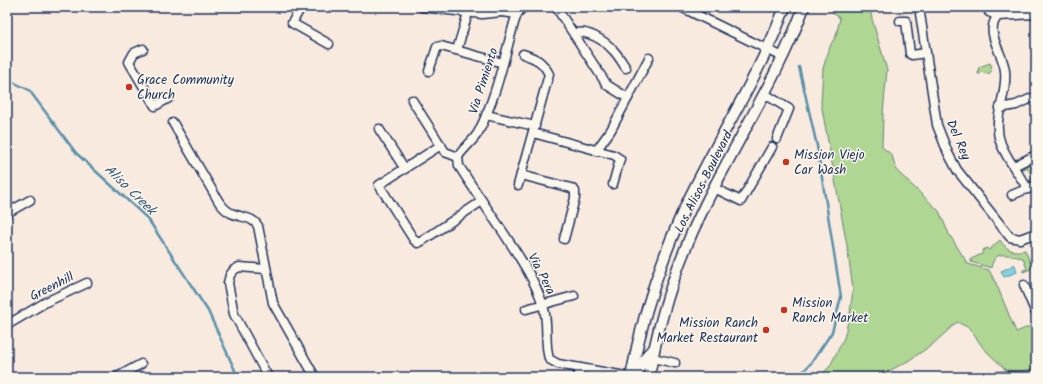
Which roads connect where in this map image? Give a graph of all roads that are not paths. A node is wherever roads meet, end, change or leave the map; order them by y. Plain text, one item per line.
1 (301, 7) edge
2 (422, 7) edge
3 (495, 7) edge
4 (523, 7) edge
5 (556, 7) edge
6 (683, 7) edge
7 (784, 7) edge
8 (804, 7) edge
9 (919, 7) edge
10 (989, 7) edge
11 (502, 12) junction
12 (468, 13) junction
13 (517, 14) junction
14 (1036, 14) edge
15 (998, 16) junction
16 (900, 21) dead end
17 (574, 34) junction
18 (329, 44) dead end
19 (143, 49) dead end
20 (767, 49) junction
21 (457, 50) junction
22 (926, 53) junction
23 (523, 54) dead end
24 (783, 57) junction
25 (649, 58) dead end
26 (503, 63) junction
27 (626, 68) dead end
28 (429, 71) dead end
29 (765, 94) junction
30 (169, 98) dead end
31 (628, 98) junction
32 (1032, 98) dead end
33 (412, 100) dead end
34 (1000, 108) junction
35 (486, 115) junction
36 (173, 123) dead end
37 (379, 128) dead end
38 (534, 130) junction
39 (776, 139) dead end
40 (441, 145) junction
41 (772, 147) dead end
42 (596, 151) junction
43 (1034, 156) edge
44 (458, 157) junction
45 (1014, 166) junction
46 (1036, 166) edge
47 (405, 169) junction
48 (521, 175) junction
49 (613, 184) dead end
50 (518, 185) dead end
51 (1036, 185) edge
52 (714, 188) junction
53 (1028, 189) junction
54 (1012, 195) dead end
55 (30, 200) dead end
56 (482, 201) junction
57 (7, 213) edge
58 (1035, 236) edge
59 (564, 239) dead end
60 (266, 269) junction
61 (87, 283) dead end
62 (1024, 285) dead end
63 (1032, 295) edge
64 (574, 296) dead end
65 (543, 304) junction
66 (526, 309) dead end
67 (1036, 313) edge
68 (7, 325) edge
69 (653, 353) junction
70 (675, 363) dead end
71 (141, 364) dead end
72 (580, 368) junction
73 (1036, 375) edge
74 (117, 377) edge
75 (268, 377) edge
76 (315, 377) edge
77 (578, 377) edge
78 (631, 377) edge
79 (649, 377) edge
80 (984, 377) edge

1 - 18 street
2 - 12 street
3 - 11 street
4 - 13 street, Via Pimiento
5 - 17 street
6 - 20 street
7 - 20 main road, Los Alisos Boulevard
8 - 24 main road, Los Alisos Boulevard
9 - 22 street, Del Rey
10 - 15 street
11 - 12 street
11 - 13 street
12 - 21 street
13 - 26 street, Via Pimiento
14 - 15 street
15 - 34 street
16 - 22 street
17 - 27 street
17 - 31 street
19 - 30 street
20 - 24 street
20 - 78 main road, Los Alisos Boulevard
21 - 26 street
21 - 28 street
22 - 58 street, Del Rey
23 - 38 street
24 - 29 main road, Los Alisos Boulevard
25 - 31 street
26 - 35 street, Via Pimiento
29 - 39 street
29 - 52 main road, Los Alisos Boulevard
31 - 42 street
32 - 34 street
33 - 40 street
34 - 45 street
35 - 38 street
35 - 44 street, Via Pimiento
36 - 60 street
37 - 47 street
38 - 42 street
38 - 48 street
40 - 44 street
40 - 47 street
41 - 52 street
42 - 49 street
43 - 45 street
43 - 46 street
44 - 56 street, Via Pera
45 - 53 street
47 - 56 street
48 - 50 street
48 - 59 street
51 - 53 street
52 - 69 main road, Los Alisos Boulevard
53 - 54 street
55 - 57 street
56 - 65 street, Via Pera
60 - 75 street
60 - 76 street
61 - 68 street, Greenhill
62 - 63 street
63 - 67 street
64 - 65 street
65 - 66 street
65 - 72 street, Via Pera
69 - 70 street
69 - 78 main road
69 - 79 main road, Los Alisos Boulevard
71 - 74 street
72 - 77 street
72 - 78 street, Via Pera
73 - 80 street

